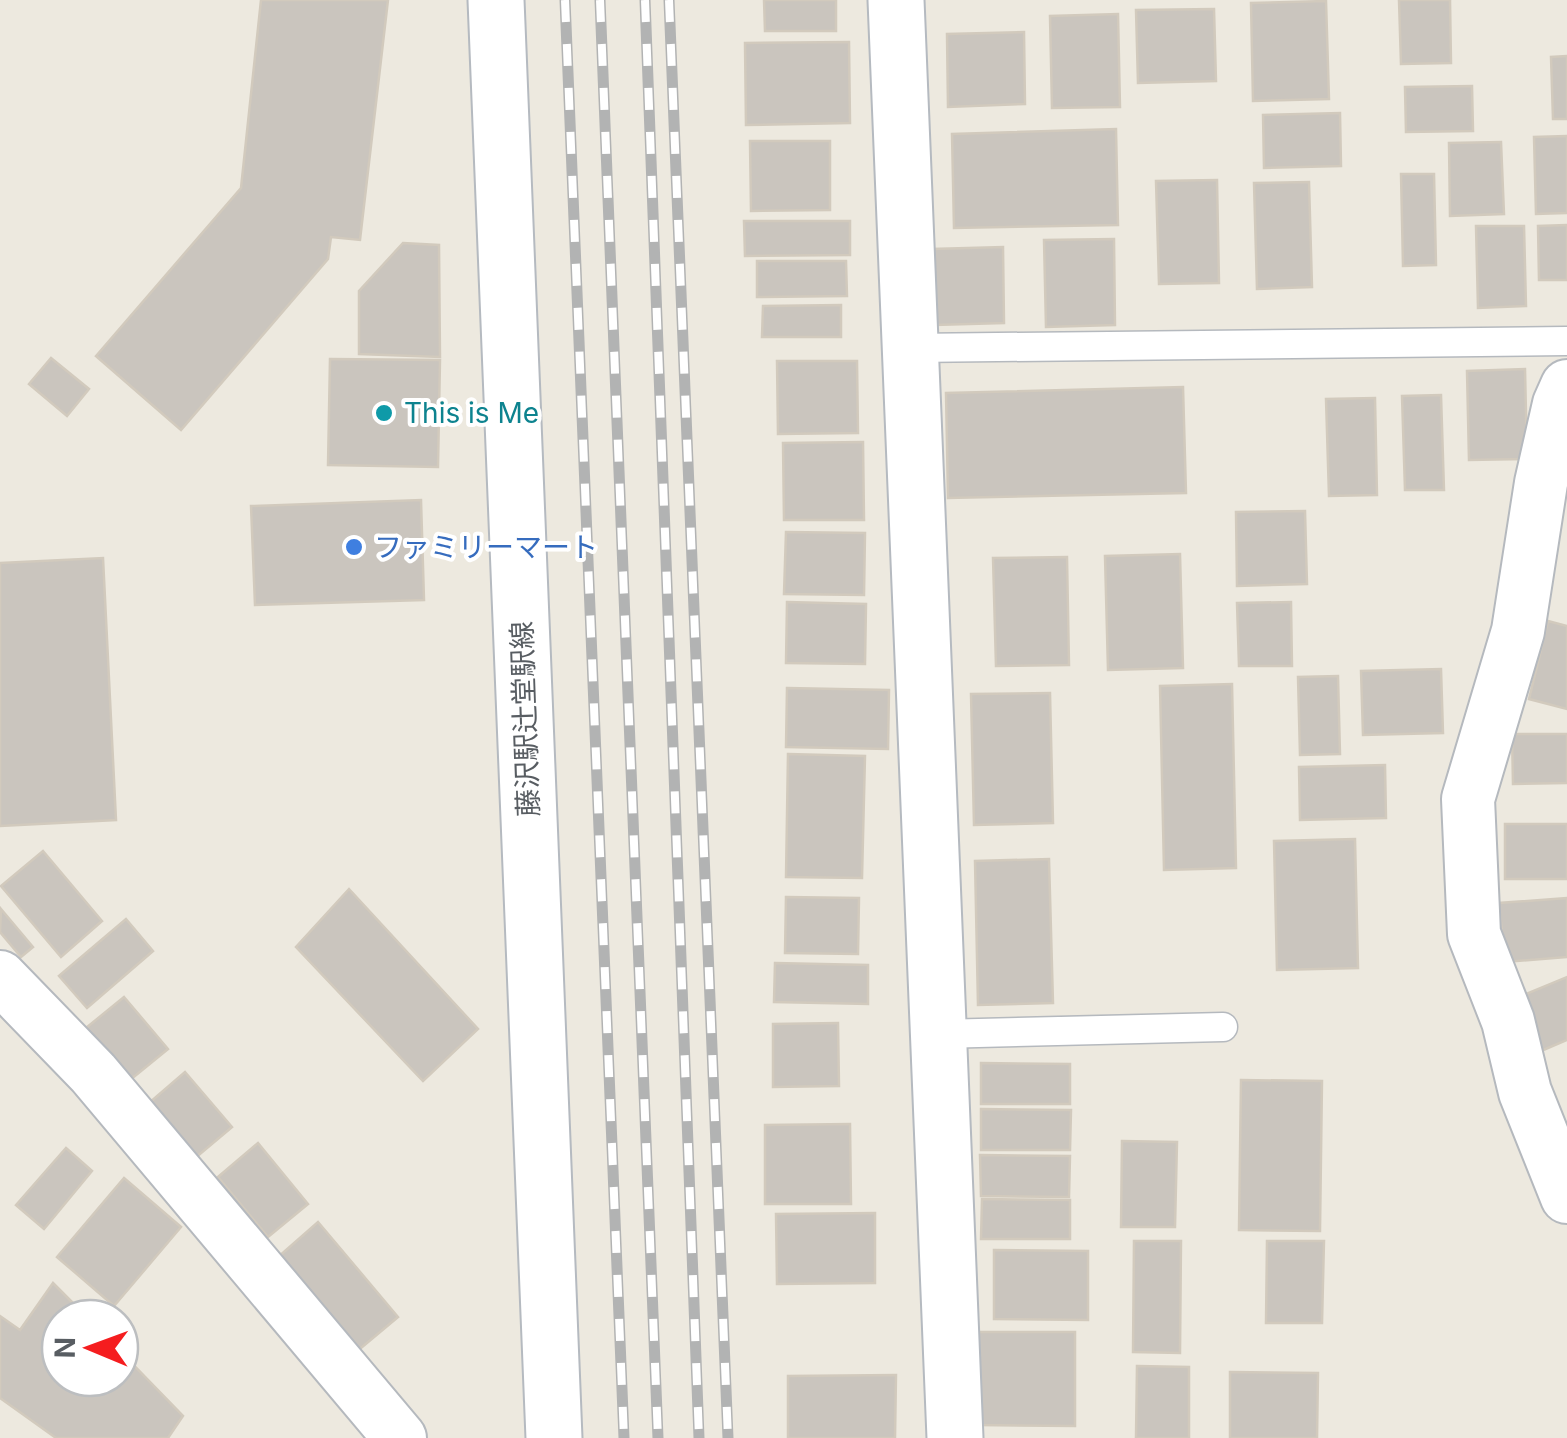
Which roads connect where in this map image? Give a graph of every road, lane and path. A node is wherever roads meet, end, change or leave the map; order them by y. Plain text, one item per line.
1 (496, 0) edge
2 (896, 0) edge
3 (1567, 341) edge
4 (912, 348) junction
5 (1567, 386) edge
6 (0, 977) edge
7 (1223, 1028) dead end
8 (939, 1034) junction
9 (1567, 1198) edge
10 (400, 1438) edge
11 (554, 1438) edge
12 (955, 1438) edge

1 - 11 street, 藤沢駅辻堂駅線
2 - 4 street
3 - 4 lane
4 - 8 street
5 - 9 street
6 - 10 street
7 - 8 lane
8 - 12 street

